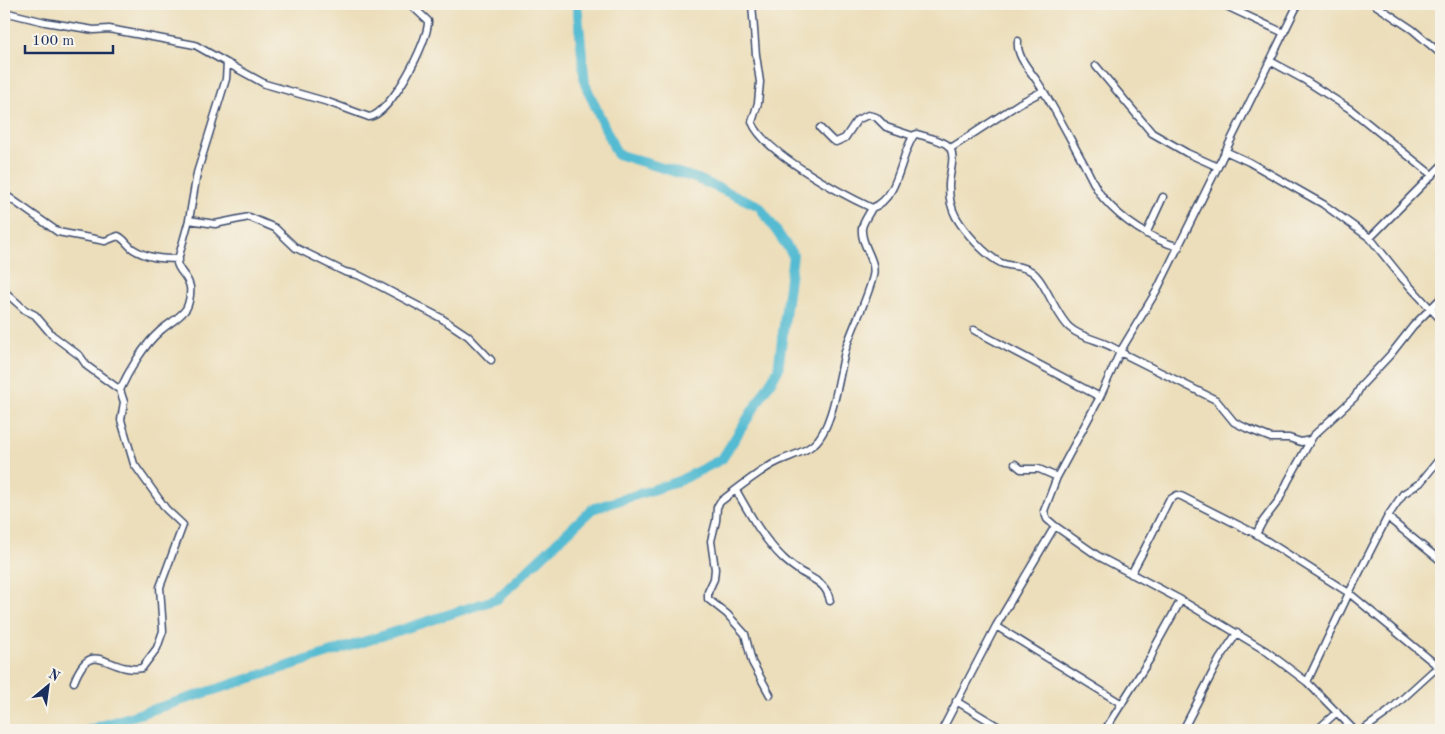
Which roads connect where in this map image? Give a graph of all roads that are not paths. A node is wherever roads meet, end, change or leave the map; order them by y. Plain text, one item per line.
1 (410, 4) edge
2 (752, 4) edge
3 (1222, 4) edge
4 (1298, 4) edge
5 (1374, 4) edge
6 (4, 12) edge
7 (1284, 33) junction
8 (1018, 41) dead end
9 (1441, 54) edge
10 (1270, 61) junction
11 (227, 63) junction
12 (1096, 66) dead end
13 (1044, 91) junction
14 (820, 128) dead end
15 (913, 136) junction
16 (951, 148) junction
17 (1225, 151) junction
18 (1441, 166) edge
19 (1218, 167) junction
20 (1432, 175) junction
21 (4, 194) edge
22 (1162, 197) dead end
23 (872, 208) junction
24 (190, 220) junction
25 (1146, 234) junction
26 (1370, 238) junction
27 (1179, 247) junction
28 (179, 259) junction
29 (4, 291) edge
30 (1441, 298) edge
31 (1431, 310) junction
32 (1441, 320) edge
33 (974, 330) dead end
34 (1120, 352) junction
35 (491, 360) dead end
36 (120, 390) junction
37 (1100, 397) junction
38 (1310, 440) junction
39 (1441, 457) edge
40 (1014, 464) dead end
41 (1057, 478) junction
42 (736, 490) junction
43 (1388, 516) junction
44 (1055, 526) junction
45 (1256, 534) junction
46 (1441, 561) edge
47 (1131, 574) junction
48 (1349, 593) junction
49 (1181, 600) junction
50 (830, 601) dead end
51 (996, 626) junction
52 (1236, 633) junction
53 (1440, 668) edge
54 (74, 682) dead end
55 (1307, 682) junction
56 (770, 695) dead end
57 (956, 700) junction
58 (1122, 704) junction
59 (1337, 712) junction
60 (942, 730) edge
61 (1004, 730) edge
62 (1105, 730) edge
63 (1182, 730) edge
64 (1317, 730) edge
65 (1354, 730) edge
66 (1363, 730) edge

1 - 11 street
2 - 23 street
3 - 7 street
4 - 7 street
5 - 9 street
6 - 11 street
7 - 10 street
8 - 13 street
10 - 17 street
10 - 20 street
11 - 24 street
12 - 19 street
13 - 16 street
13 - 25 street
14 - 15 street
15 - 16 street
15 - 23 street
16 - 34 street
17 - 19 street
17 - 26 street
18 - 20 street
19 - 27 street
20 - 26 street
21 - 28 street
22 - 25 street
23 - 42 street
24 - 28 street
24 - 35 street
25 - 27 street
26 - 31 street
27 - 34 street
28 - 36 street
29 - 36 street
30 - 31 street
31 - 32 street
31 - 38 street
33 - 37 street
34 - 37 street
34 - 38 street
36 - 54 street
37 - 41 street
38 - 45 street
39 - 43 street
40 - 41 street
41 - 44 street
42 - 50 street
42 - 56 street
43 - 46 street
43 - 48 street
44 - 47 street
44 - 51 street
45 - 47 street
45 - 48 street
47 - 49 street
48 - 53 street
48 - 55 street
49 - 52 street
49 - 58 street
51 - 57 street
51 - 58 street
52 - 55 street
52 - 63 street
53 - 66 street
55 - 59 street
57 - 60 street
57 - 61 street
58 - 62 street
59 - 64 street
59 - 65 street

